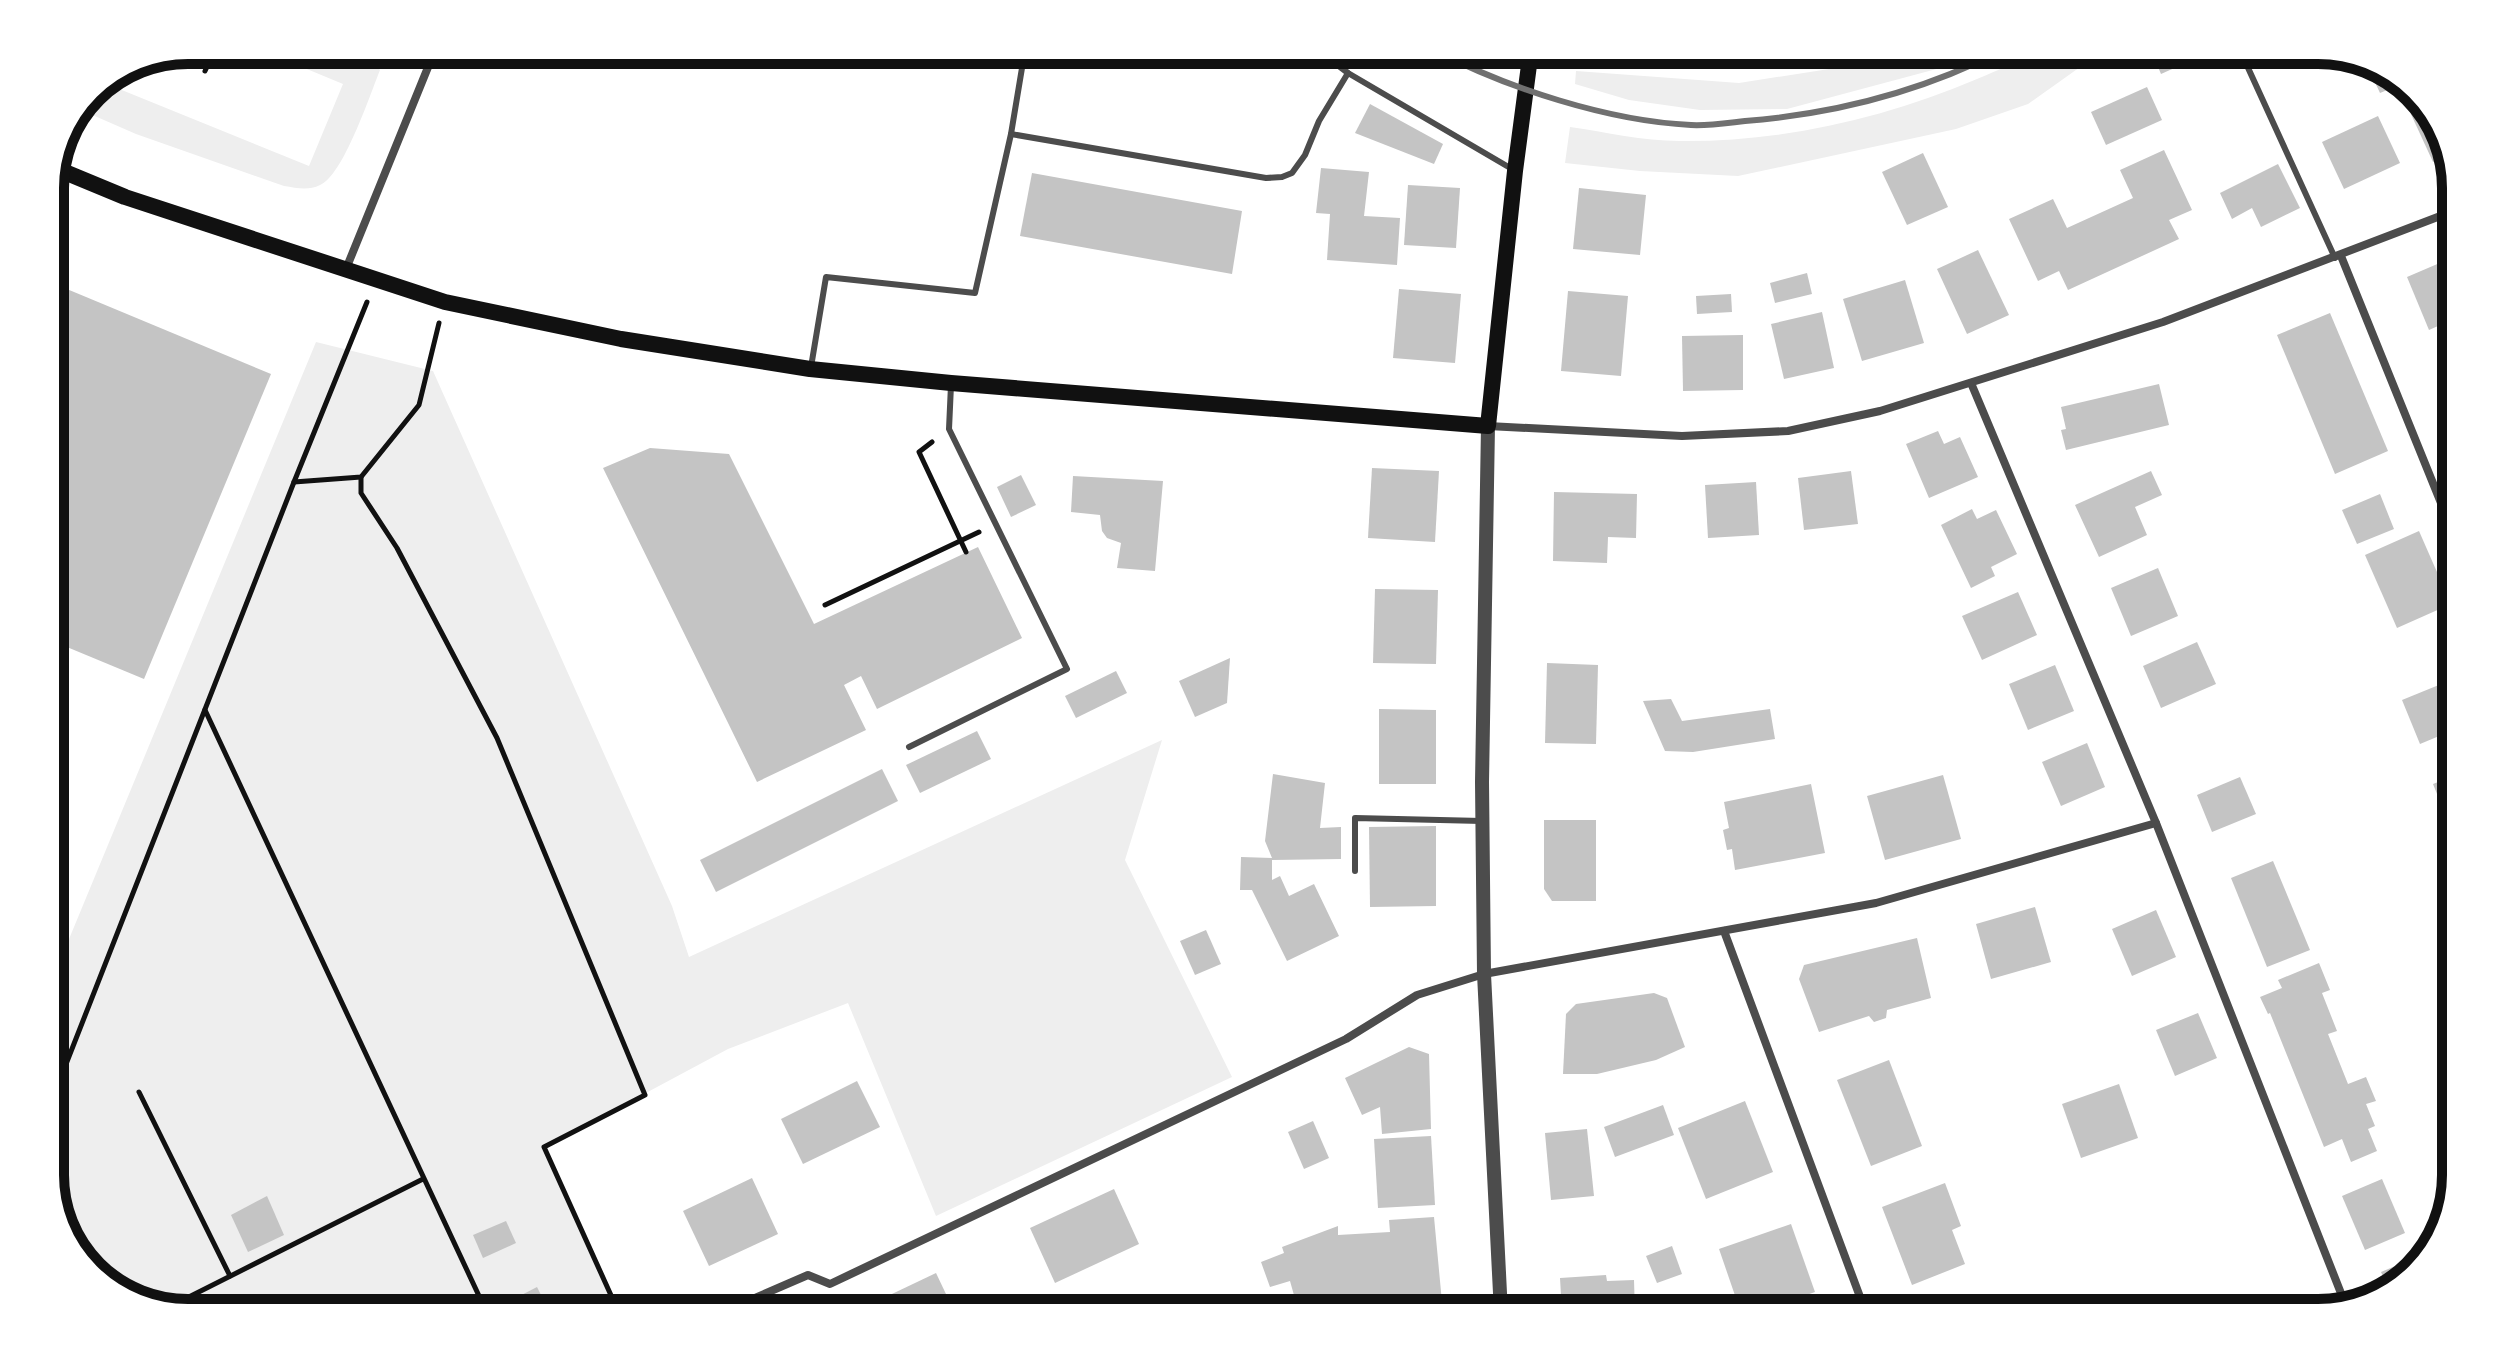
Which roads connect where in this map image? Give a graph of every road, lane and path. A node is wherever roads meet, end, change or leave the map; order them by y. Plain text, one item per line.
1 (208, 64) edge
2 (429, 64) edge
3 (1023, 64) edge
4 (1336, 64) edge
5 (1529, 64) edge
6 (2246, 64) edge
7 (205, 71) dead end
8 (1348, 73) junction
9 (1011, 134) junction
10 (1515, 171) junction
11 (65, 172) edge
12 (2442, 216) edge
13 (2338, 257) junction
14 (346, 269) junction
15 (377, 279) junction
16 (445, 302) junction
17 (810, 369) junction
18 (951, 383) junction
19 (1971, 383) junction
20 (1488, 426) junction
21 (949, 429) junction
22 (361, 477) junction
23 (294, 482) junction
24 (2442, 506) edge
25 (995, 524) junction
26 (962, 540) junction
27 (966, 552) dead end
28 (825, 605) dead end
29 (205, 710) junction
30 (909, 747) dead end
31 (1482, 821) junction
32 (2156, 823) junction
33 (1355, 871) dead end
34 (1724, 931) junction
35 (1484, 974) junction
36 (64, 1069) edge
37 (139, 1092) dead end
38 (423, 1179) junction
39 (230, 1276) junction
40 (2342, 1297) edge
41 (185, 1299) edge
42 (480, 1299) edge
43 (613, 1299) edge
44 (752, 1299) edge
45 (1500, 1299) edge
46 (1861, 1299) edge

1 - 7 path
2 - 14 street
3 - 9 lane
4 - 8 lane
5 - 10 main road
6 - 13 lane
8 - 9 lane
8 - 10 lane
9 - 17 lane
10 - 20 main road
11 - 14 main road
12 - 13 street
13 - 19 street
13 - 24 street
14 - 15 main road
15 - 16 main road
15 - 23 path
16 - 17 main road
16 - 22 path
17 - 18 main road
18 - 20 main road
18 - 21 lane
19 - 20 street
19 - 32 street
20 - 31 street
21 - 25 lane
21 - 26 path
22 - 23 path
22 - 43 path
23 - 29 path
25 - 26 path
25 - 30 lane
26 - 27 path
26 - 28 path
29 - 36 path
29 - 38 path
31 - 33 lane
31 - 35 street
32 - 34 street
32 - 40 street
34 - 35 street
34 - 46 street
35 - 44 street
35 - 45 street
37 - 39 path
38 - 39 path
38 - 42 path
39 - 41 path

